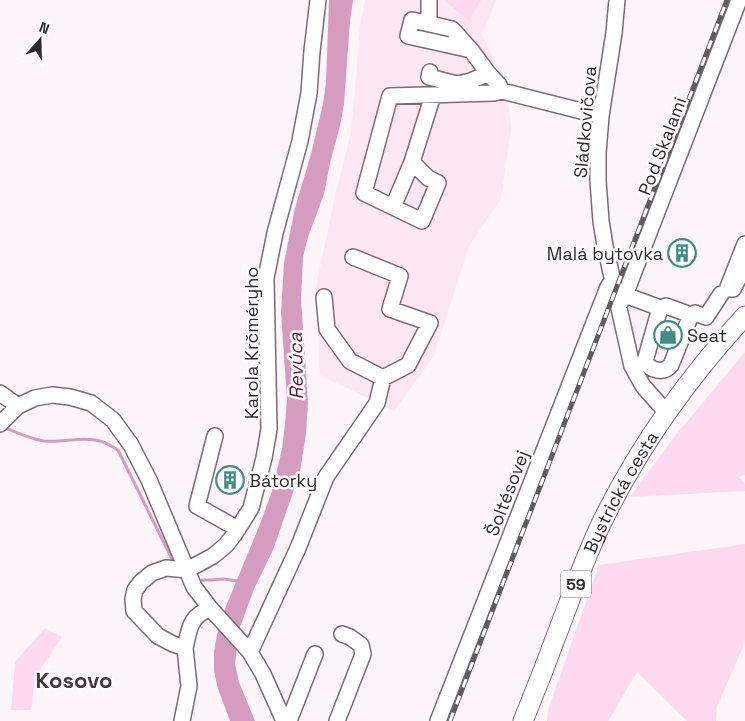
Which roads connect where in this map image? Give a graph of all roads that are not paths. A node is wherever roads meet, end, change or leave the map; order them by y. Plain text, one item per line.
1 (318, 0) edge
2 (429, 0) edge
3 (617, 0) edge
4 (739, 0) edge
5 (429, 24) junction
6 (471, 50) junction
7 (430, 72) dead end
8 (488, 73) junction
9 (502, 91) junction
10 (433, 96) junction
11 (601, 116) junction
12 (412, 162) junction
13 (393, 207) junction
14 (745, 244) edge
15 (354, 257) dead end
16 (745, 266) edge
17 (612, 280) junction
18 (721, 294) dead end
19 (324, 297) dead end
20 (622, 300) junction
21 (660, 308) junction
22 (691, 316) junction
23 (745, 316) edge
24 (384, 378) junction
25 (0, 393) edge
26 (18, 406) junction
27 (667, 413) junction
28 (1, 423) edge
29 (215, 436) dead end
30 (238, 529) junction
31 (187, 570) junction
32 (210, 608) junction
33 (342, 634) dead end
34 (185, 648) junction
35 (250, 652) junction
36 (316, 654) dead end
37 (182, 721) edge
38 (284, 721) edge
39 (289, 721) edge
40 (337, 721) edge
41 (438, 721) edge
42 (524, 721) edge

1 - 30 street, Karola Krčméryho
2 - 5 street
3 - 11 street, Sládkovičova
4 - 20 street, Pod Skalami
5 - 6 street
5 - 6 street
6 - 8 street
7 - 8 street
8 - 9 street
9 - 10 street
9 - 11 street
10 - 12 street
10 - 13 street
11 - 17 street, Sládkovičova
12 - 13 street
12 - 13 street
14 - 16 street
15 - 24 street
17 - 20 street, Sládkovičova
17 - 41 street, Šoltésovej
18 - 22 street
19 - 24 street
20 - 21 street
20 - 27 street, Sládkovičova
21 - 22 street
21 - 22 street
23 - 27 main road, Bystrická cesta / 59
24 - 35 street
25 - 26 street
26 - 28 street
26 - 31 street
27 - 42 main road, Bystrická cesta / 59
29 - 30 street
30 - 31 street, Karola Krčméryho
31 - 32 street
31 - 34 street
32 - 34 street
32 - 35 street
33 - 40 street
34 - 37 street
35 - 38 street
36 - 39 street

